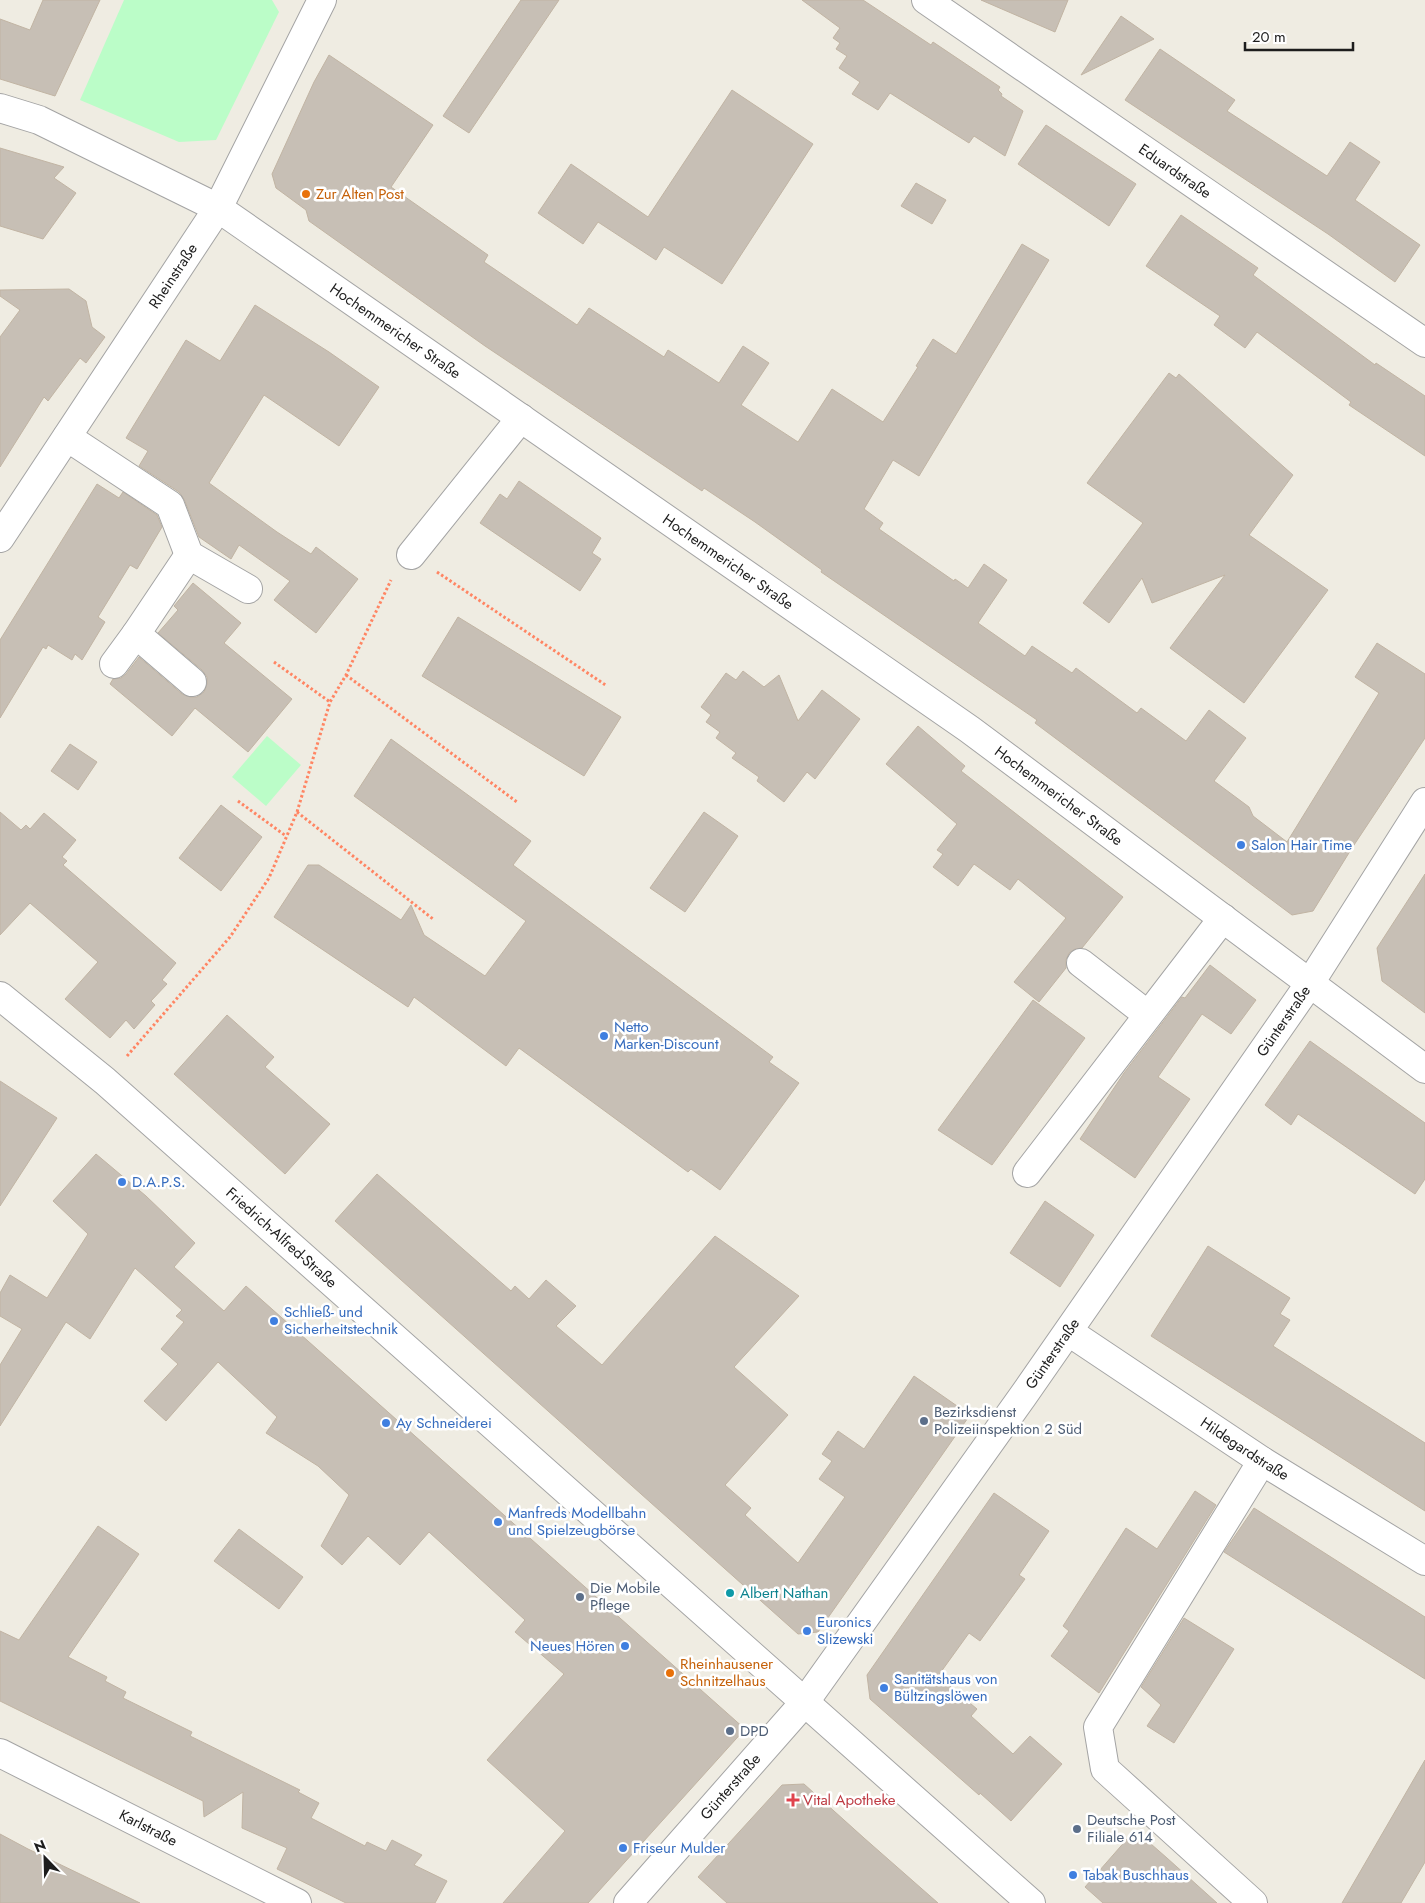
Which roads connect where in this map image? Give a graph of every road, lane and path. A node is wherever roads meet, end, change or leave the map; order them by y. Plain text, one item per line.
1 (321, 0) edge
2 (926, 0) edge
3 (0, 108) edge
4 (218, 208) junction
5 (1425, 343) edge
6 (521, 418) junction
7 (66, 437) junction
8 (0, 538) edge
9 (189, 555) junction
10 (411, 555) junction
11 (248, 589) dead end
12 (136, 634) junction
13 (274, 662) dead end
14 (114, 664) dead end
15 (346, 676) junction
16 (192, 682) dead end
17 (607, 686) dead end
18 (330, 702) junction
19 (238, 801) dead end
20 (517, 802) dead end
21 (1425, 802) edge
22 (297, 812) junction
23 (286, 836) junction
24 (1223, 918) junction
25 (433, 919) dead end
26 (1081, 963) dead end
27 (1310, 983) junction
28 (0, 996) edge
29 (1148, 1015) junction
30 (1425, 1069) edge
31 (105, 1081) junction
32 (1027, 1173) dead end
33 (1069, 1332) junction
34 (1262, 1461) junction
35 (1425, 1561) edge
36 (804, 1703) junction
37 (0, 1753) edge
38 (297, 1903) edge
39 (628, 1903) edge
40 (1031, 1903) edge
41 (1253, 1903) edge

1 - 4 street, Rheinstraße
2 - 5 street, Eduardstraße
3 - 4 street, Hochemmericher Straße
4 - 6 street, Hochemmericher Straße
4 - 7 street, Rheinstraße
6 - 10 street
6 - 24 street, Hochemmericher Straße
7 - 8 street, Rheinstraße
7 - 9 street
9 - 11 street
9 - 12 street
10 - 15 path
10 - 17 path
12 - 14 street
12 - 16 street
13 - 18 path
15 - 18 path
15 - 20 path
18 - 22 path
19 - 23 path
21 - 27 street, Günterstraße
22 - 23 path
22 - 25 path
23 - 31 path
24 - 27 street, Hochemmericher Straße
24 - 29 street
26 - 29 street
27 - 30 street, Hochemmericher Straße
27 - 33 street, Günterstraße
28 - 31 street, Friedrich-Alfred-Straße
29 - 32 street
31 - 36 street, Friedrich-Alfred-Straße
33 - 34 street, Hildegardstraße
33 - 36 street, Günterstraße
34 - 35 street, Hildegardstraße
34 - 41 street
36 - 39 street, Günterstraße
36 - 40 street, Friedrich-Alfred-Straße
37 - 38 street, Karlstraße

